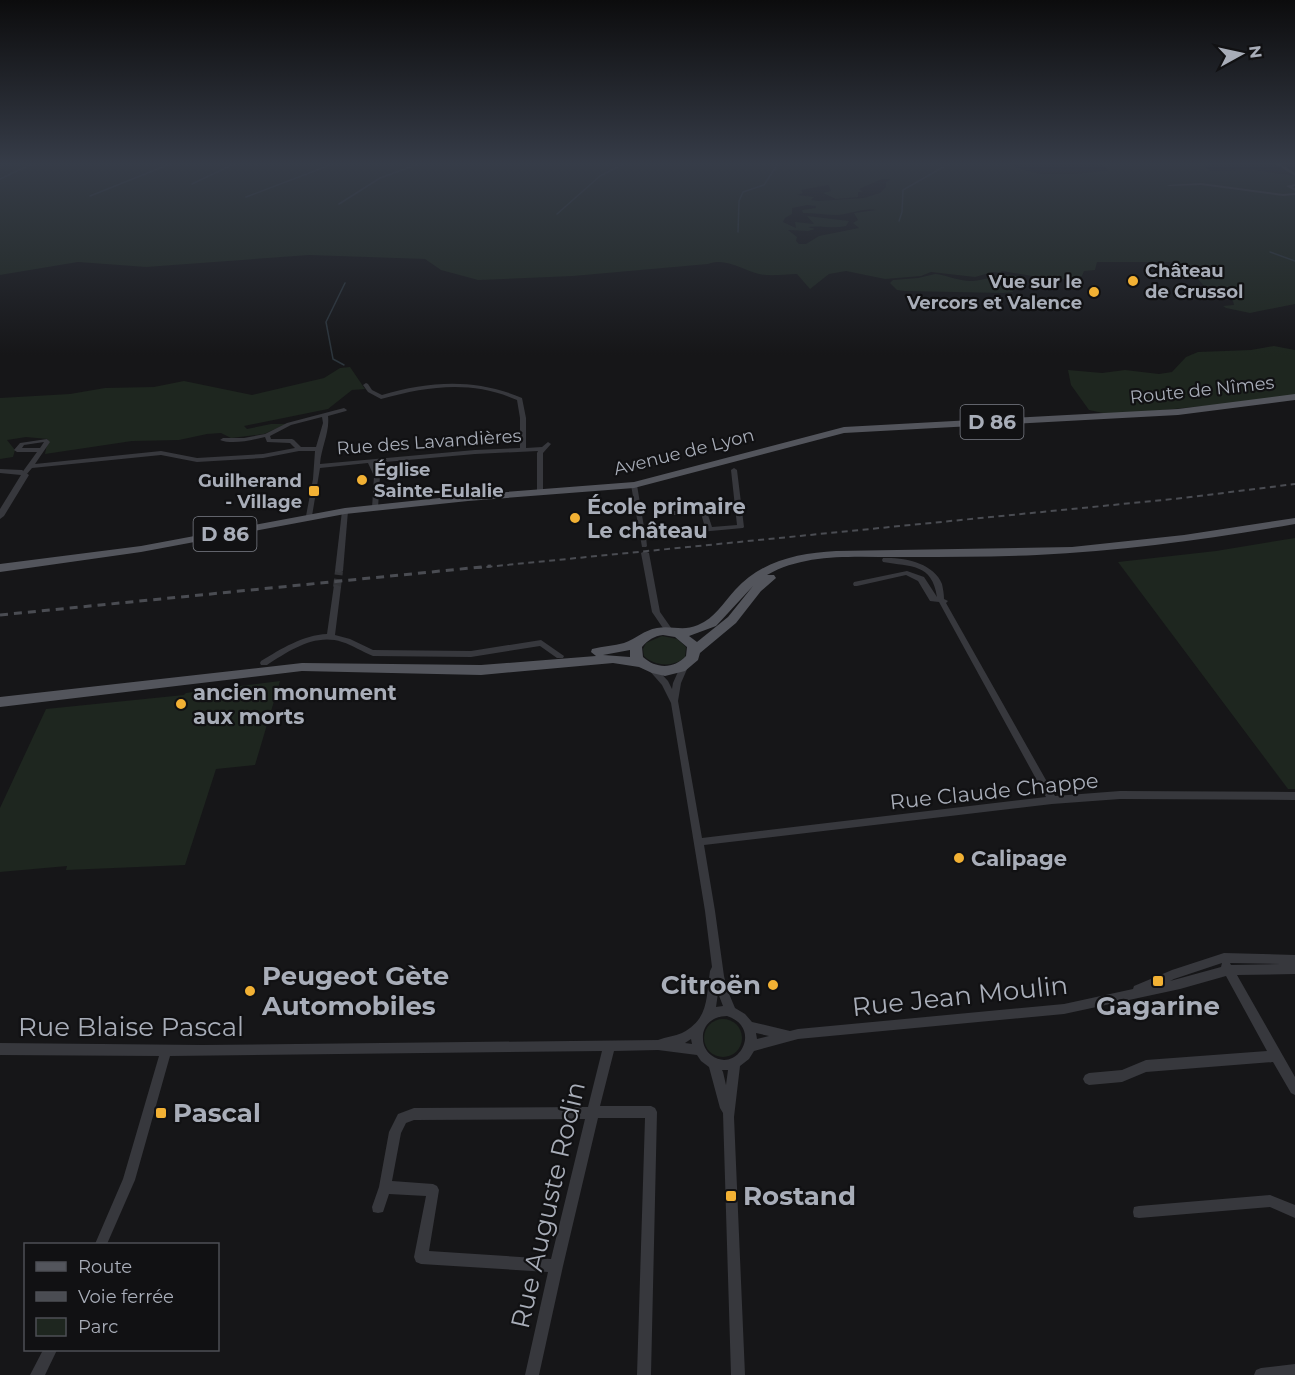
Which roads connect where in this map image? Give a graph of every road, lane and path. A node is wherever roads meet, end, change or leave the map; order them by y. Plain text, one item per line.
1 (366, 385) dead end
2 (1295, 397) edge
3 (344, 410) dead end
4 (325, 414) junction
5 (844, 430) joint
6 (267, 435) junction
7 (223, 440) dead end
8 (244, 440) junction
9 (319, 448) junction
10 (299, 449) junction
11 (523, 449) junction
12 (42, 450) dead end
13 (244, 457) junction
14 (370, 461) junction
15 (32, 466) junction
16 (317, 466) junction
17 (734, 470) dead end
18 (0, 471) edge
19 (24, 474) junction
20 (634, 485) junction
21 (540, 493) junction
22 (375, 508) junction
23 (732, 508) dead end
24 (704, 510) junction
25 (348, 511) junction
26 (674, 513) dead end
27 (0, 516) edge
28 (309, 516) junction
29 (1295, 521) edge
30 (1295, 528) edge
31 (709, 529) junction
32 (643, 535) junction
33 (886, 560) junction
34 (0, 568) edge
35 (339, 571) tunnel mouth
36 (857, 584) dead end
37 (337, 587) tunnel mouth
38 (941, 600) junction
39 (656, 612) junction
40 (674, 633) junction
41 (650, 634) junction
42 (331, 637) junction
43 (639, 642) junction
44 (694, 651) junction
45 (560, 656) junction
46 (264, 663) junction
47 (646, 666) junction
48 (684, 667) junction
49 (0, 695) edge
50 (0, 702) edge
51 (675, 703) junction
52 (1295, 796) edge
53 (1052, 800) junction
54 (699, 842) junction
55 (1221, 959) junction
56 (1295, 960) edge
57 (716, 962) junction
58 (1295, 969) edge
59 (1228, 970) junction
60 (1125, 997) junction
61 (732, 1013) junction
62 (708, 1015) junction
63 (747, 1026) junction
64 (697, 1029) junction
65 (798, 1035) junction
66 (609, 1046) junction
67 (658, 1046) junction
68 (750, 1046) junction
69 (0, 1050) edge
70 (166, 1050) junction
71 (700, 1050) junction
72 (1276, 1056) junction
73 (712, 1062) junction
74 (735, 1063) junction
75 (1089, 1079) dead end
76 (1293, 1083) edge
77 (594, 1113) junction
78 (728, 1117) junction
79 (385, 1187) junction
80 (378, 1208) dead end
81 (1139, 1212) dead end
82 (1295, 1212) edge
83 (102, 1243) edge
84 (556, 1266) junction
85 (49, 1351) edge
86 (1295, 1371) edge
87 (37, 1375) edge
88 (532, 1375) edge
89 (644, 1375) edge
90 (738, 1375) edge
91 (1260, 1375) edge

1 - 11 street
2 - 5 main road, Route de Nîmes / D 86
3 - 4 street
4 - 6 street
4 - 9 street
5 - 20 main road, Avenue de Lyon / D 86
6 - 8 street
6 - 10 street
7 - 8 street
8 - 13 street
9 - 10 street
9 - 16 street
10 - 13 street
11 - 14 street, Rue des Lavandières
11 - 21 street, Rue des Lavandières
12 - 15 street
13 - 15 street
14 - 16 street, Rue des Lavandières
14 - 22 street
15 - 19 street
16 - 28 street
17 - 31 street
18 - 19 street
19 - 27 street
20 - 21 main road, Avenue de Lyon / D 86
20 - 32 street
21 - 22 main road, Avenue de Lyon / D 86
22 - 25 main road, Avenue de Lyon / D 86
23 - 24 street
24 - 26 street
24 - 31 street
25 - 28 main road, D 86
25 - 35 street
28 - 34 main road, D 86
29 - 40 main road
30 - 33 main road
31 - 32 street
32 - 39 street
33 - 38 street
33 - 44 main road
36 - 38 street
37 - 42 street
38 - 53 street
39 - 40 street
39 - 41 street
40 - 41 main road
40 - 44 main road
41 - 43 main road
42 - 45 street
42 - 46 street
43 - 45 main road
43 - 47 main road
44 - 48 main road
45 - 46 main road
46 - 49 main road
47 - 48 main road
47 - 50 main road
47 - 51 street
48 - 51 street
51 - 54 street
52 - 53 street, Rue Claude Chappe
53 - 54 street, Rue Claude Chappe
54 - 57 street
55 - 56 street, Rue Jean Moulin
55 - 59 street
55 - 60 street, Rue Jean Moulin
57 - 61 street
57 - 62 street
58 - 59 street, Rue Jean Moulin
59 - 60 street, Rue Jean Moulin
59 - 72 street
60 - 65 street, Rue Jean Moulin
61 - 62 street
61 - 63 street
62 - 64 street
63 - 65 street, Rue Jean Moulin
63 - 68 street
64 - 67 street, Rue Blaise Pascal
64 - 71 street
65 - 68 street, Rue Jean Moulin
66 - 67 street, Rue Blaise Pascal
66 - 70 street, Rue Blaise Pascal
66 - 77 street, Rue Auguste Rodin
67 - 71 street, Rue Blaise Pascal
68 - 74 street
69 - 70 street, Rue Blaise Pascal
70 - 83 street
71 - 73 street
72 - 75 street
72 - 76 street
73 - 74 street
73 - 78 street
74 - 78 street
77 - 79 street
77 - 84 street, Rue Auguste Rodin
77 - 89 street
78 - 90 street
79 - 80 street
79 - 84 street
81 - 82 street
84 - 88 street, Rue Auguste Rodin
85 - 87 street
86 - 91 street

